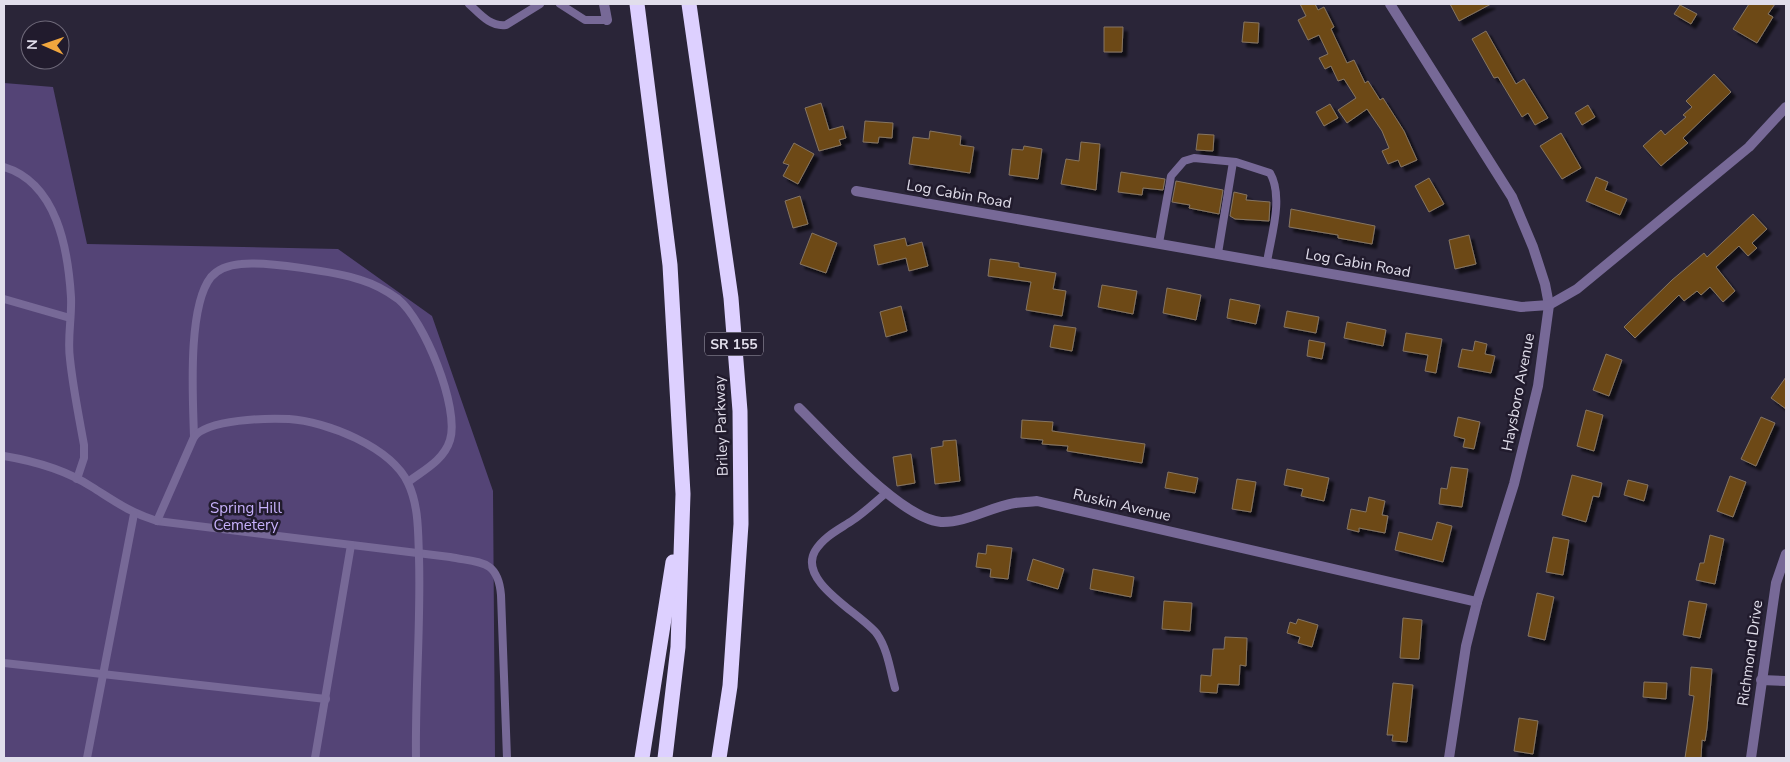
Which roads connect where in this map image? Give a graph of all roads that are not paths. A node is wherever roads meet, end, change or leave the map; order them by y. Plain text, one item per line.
1 (469, 4) edge
2 (540, 4) edge
3 (560, 4) edge
4 (604, 4) edge
5 (637, 4) edge
6 (690, 4) edge
7 (1390, 4) edge
8 (607, 20) joint
9 (1786, 106) edge
10 (1233, 162) junction
11 (4, 167) edge
12 (856, 191) dead end
13 (1159, 243) junction
14 (1218, 253) junction
15 (1267, 262) junction
16 (4, 299) edge
17 (1548, 305) junction
18 (70, 318) junction
19 (799, 408) dead end
20 (194, 438) junction
21 (4, 456) edge
22 (77, 479) junction
23 (408, 482) junction
24 (886, 493) junction
25 (683, 494) junction
26 (134, 514) junction
27 (157, 521) junction
28 (351, 545) junction
29 (418, 553) junction
30 (1786, 554) edge
31 (1477, 602) junction
32 (4, 662) edge
33 (102, 673) junction
34 (1761, 680) junction
35 (1786, 681) edge
36 (730, 686) junction
37 (895, 688) dead end
38 (326, 699) junction
39 (87, 758) edge
40 (315, 758) edge
41 (416, 758) edge
42 (507, 758) edge
43 (642, 758) edge
44 (665, 758) edge
45 (719, 758) edge
46 (730, 758) edge
47 (1449, 758) edge
48 (1751, 758) edge

1 - 2 lane
3 - 8 lane
4 - 8 street
5 - 25 highway
6 - 36 highway, Briley Parkway / SR 155
7 - 17 street, Haysboro Avenue
9 - 17 street, Log Cabin Road
10 - 13 lane
10 - 14 lane
10 - 15 lane
11 - 18 lane
12 - 13 street, Log Cabin Road
13 - 14 street, Log Cabin Road
14 - 15 street, Log Cabin Road
15 - 17 street, Log Cabin Road
16 - 18 lane
17 - 31 street, Haysboro Avenue
18 - 22 lane
19 - 24 street, Ruskin Avenue
20 - 23 lane
20 - 23 lane
20 - 27 lane
21 - 22 lane
22 - 26 lane
23 - 29 lane
24 - 31 street, Ruskin Avenue
24 - 37 lane
25 - 43 highway
25 - 44 highway
26 - 27 lane
26 - 33 lane
27 - 28 lane
28 - 29 lane
28 - 38 lane
29 - 41 lane
29 - 42 lane
30 - 34 street, Richmond Drive
31 - 47 street, Haysboro Avenue
32 - 33 lane
33 - 38 lane
33 - 39 lane
34 - 35 street
34 - 48 street, Richmond Drive
36 - 45 highway, Briley Parkway / SR 155
36 - 46 highway
38 - 40 lane

